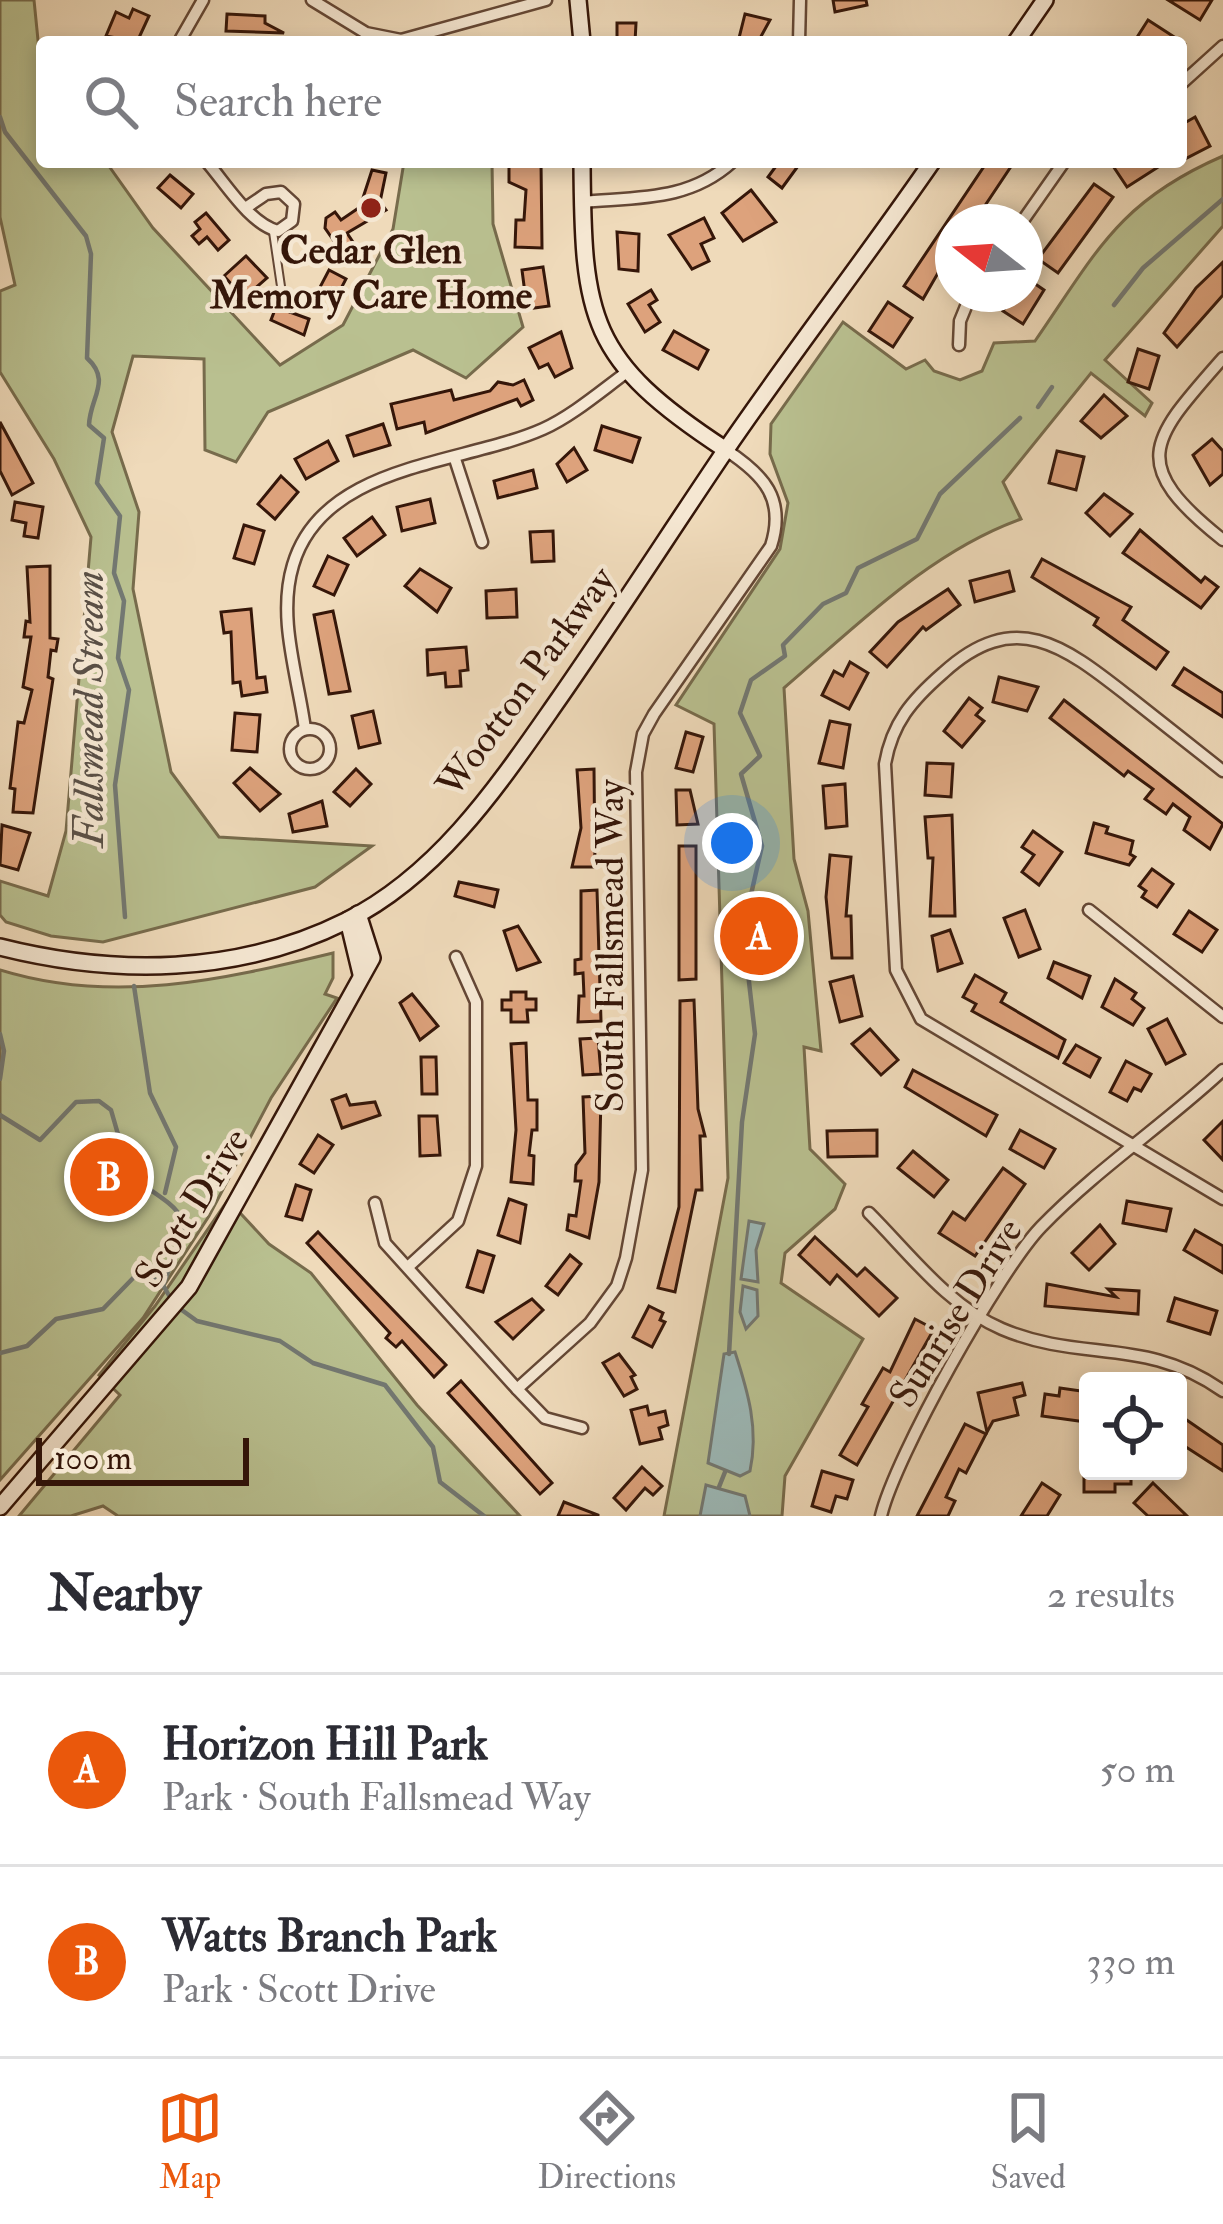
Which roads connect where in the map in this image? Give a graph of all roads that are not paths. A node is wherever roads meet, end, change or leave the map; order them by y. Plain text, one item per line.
1 (203, 0) edge
2 (312, 0) edge
3 (546, 0) edge
4 (578, 0) edge
5 (800, 0) edge
6 (1045, 0) edge
7 (182, 36) edge
8 (381, 36) edge
9 (416, 36) edge
10 (581, 36) edge
11 (799, 36) edge
12 (1020, 36) edge
13 (1223, 46) edge
14 (1187, 79) edge
15 (212, 168) edge
16 (582, 168) edge
17 (725, 168) edge
18 (928, 168) edge
19 (1060, 168) edge
20 (583, 202) junction
21 (1035, 204) edge
22 (247, 207) junction
23 (272, 229) junction
24 (283, 299) dead end
25 (964, 312) edge
26 (959, 345) dead end
27 (1223, 358) edge
28 (628, 372) junction
29 (726, 450) junction
30 (455, 459) junction
31 (1223, 540) edge
32 (482, 542) dead end
33 (305, 729) dead end
34 (1223, 772) edge
35 (1089, 910) dead end
36 (353, 917) junction
37 (0, 947) edge
38 (456, 957) dead end
39 (1223, 1017) edge
40 (1223, 1070) edge
41 (1130, 1147) junction
42 (1223, 1198) edge
43 (375, 1203) dead end
44 (868, 1213) dead end
45 (409, 1266) junction
46 (982, 1318) junction
47 (517, 1389) junction
48 (1223, 1391) edge
49 (582, 1428) dead end
50 (0, 1508) edge
51 (881, 1516) edge

1 - 7 street
2 - 8 street
3 - 9 street
4 - 10 main road
5 - 11 street
6 - 12 main road
13 - 14 street
15 - 22 street
16 - 20 main road
17 - 20 street
18 - 29 main road, Wootton Parkway
19 - 21 street
20 - 28 main road
22 - 23 street
22 - 23 street
23 - 24 lane
25 - 26 street
27 - 31 street
28 - 29 main road
28 - 30 street
29 - 36 main road, Wootton Parkway
29 - 47 street, South Fallsmead Way
30 - 32 street
30 - 33 street
34 - 41 street
35 - 39 street
36 - 37 main road, Wootton Parkway
36 - 50 main road, Scott Drive
38 - 45 street
40 - 41 street, Sunrise Drive
41 - 42 street
41 - 46 street, Sunrise Drive
43 - 45 street
44 - 46 street
45 - 47 street
46 - 48 street
46 - 51 street, Sunrise Drive
47 - 49 street

